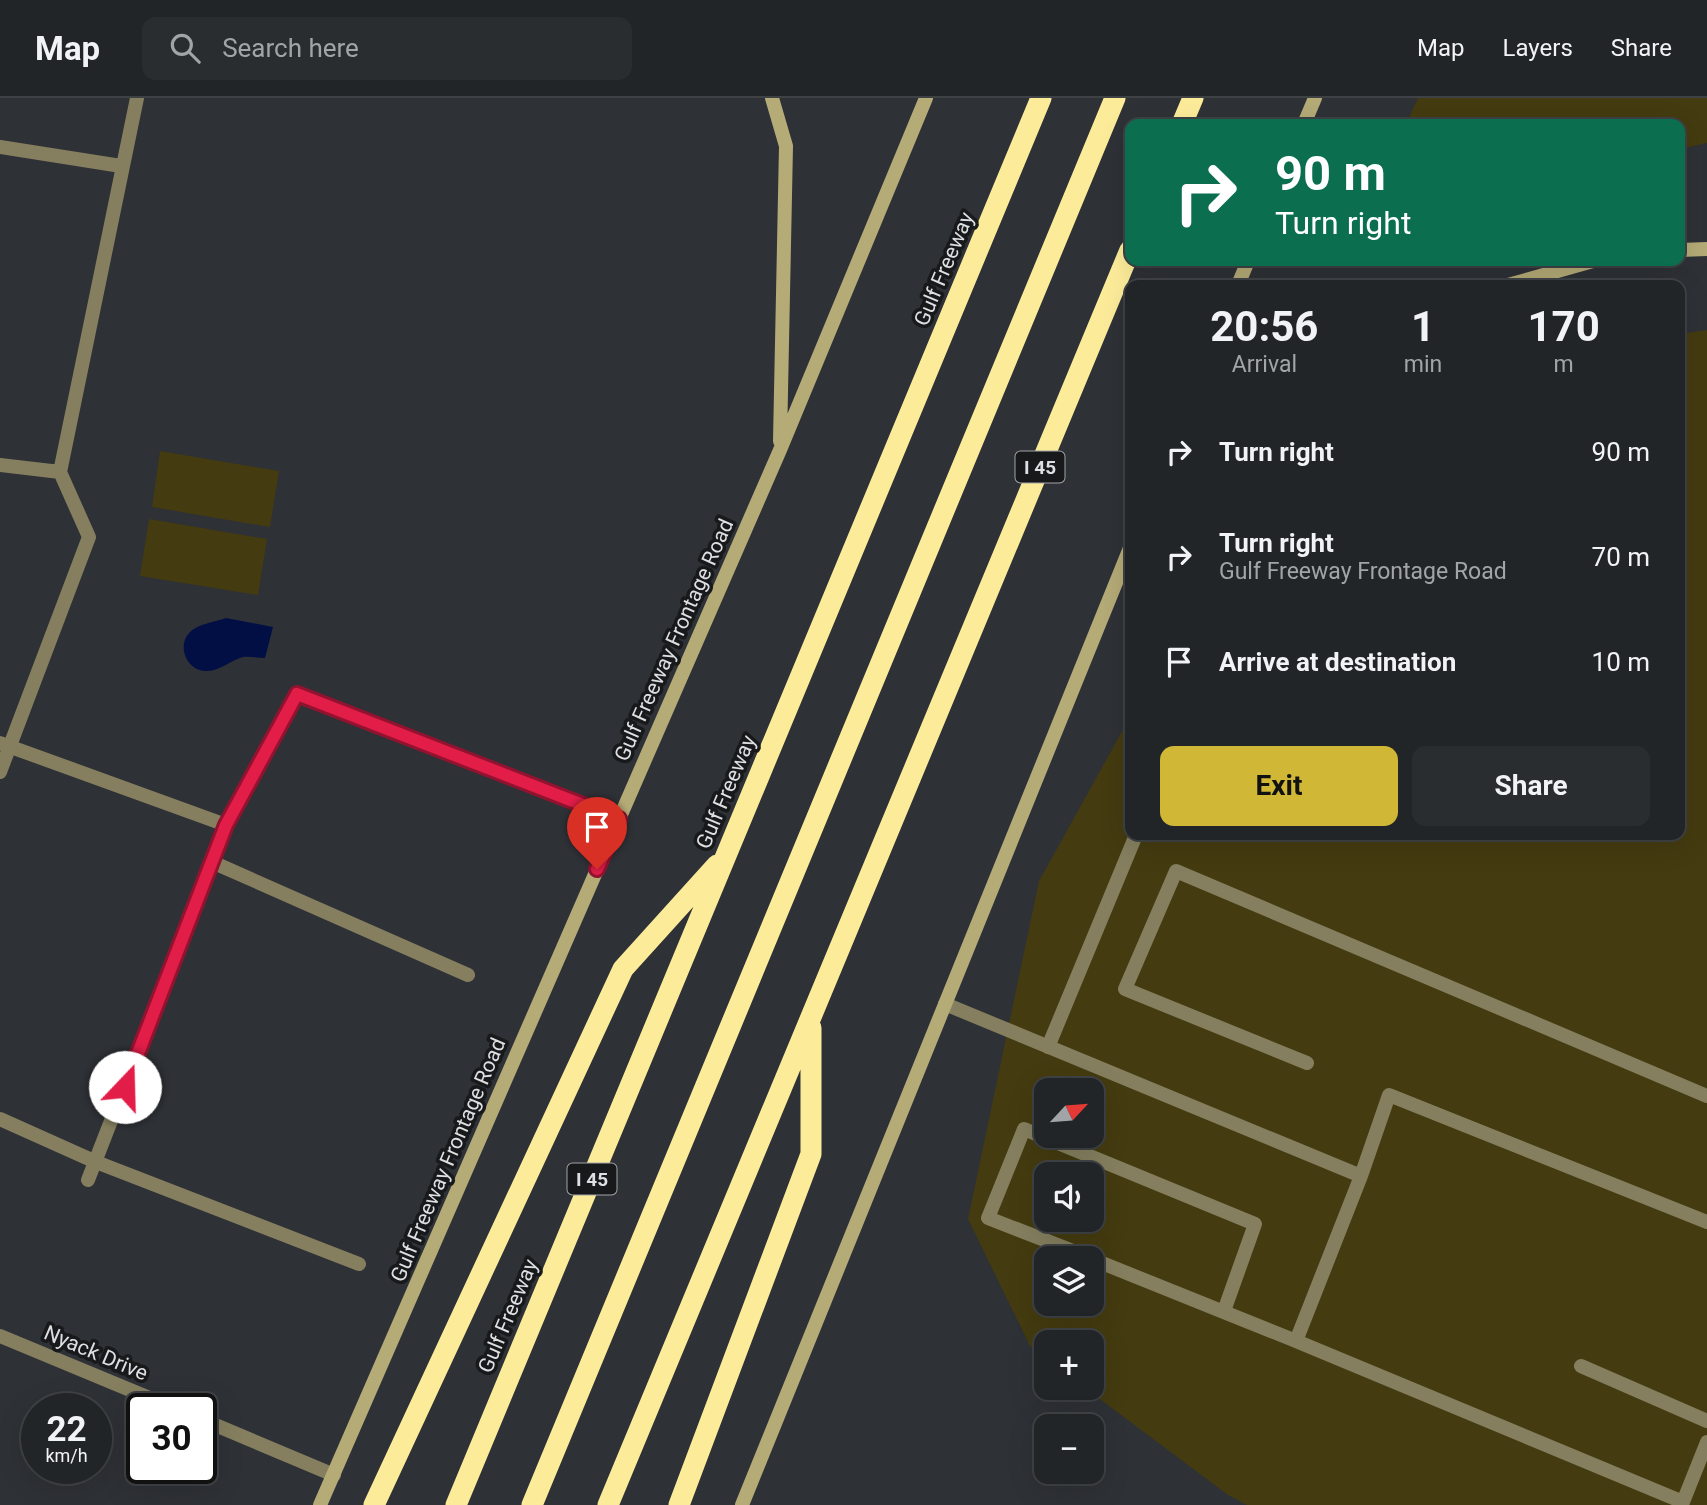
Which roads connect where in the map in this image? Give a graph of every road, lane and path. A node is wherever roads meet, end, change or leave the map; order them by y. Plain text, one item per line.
1 (137, 98) edge
2 (772, 98) edge
3 (926, 98) edge
4 (1041, 98) edge
5 (1115, 98) edge
6 (1193, 98) edge
7 (1315, 98) edge
8 (1184, 119) edge
9 (1306, 119) edge
10 (0, 147) edge
11 (121, 166) junction
12 (1707, 249) edge
13 (1685, 250) edge
14 (1125, 262) edge
15 (1575, 266) edge
16 (1526, 280) edge
17 (780, 450) junction
18 (0, 465) edge
19 (60, 472) junction
20 (1125, 561) edge
21 (1125, 574) edge
22 (1115, 586) junction
23 (5, 745) edge
24 (0, 772) edge
25 (619, 819) junction
26 (226, 825) junction
27 (1134, 840) edge
28 (727, 853) junction
29 (212, 862) junction
30 (468, 975) dead end
31 (945, 1004) junction
32 (811, 1018) junction
33 (1048, 1047) junction
34 (1307, 1063) dead end
35 (1707, 1096) edge
36 (0, 1119) edge
37 (96, 1162) junction
38 (1361, 1176) junction
39 (88, 1180) dead end
40 (1707, 1222) edge
41 (1058, 1246) edge
42 (359, 1264) dead end
43 (1104, 1264) edge
44 (1224, 1311) junction
45 (0, 1335) edge
46 (1296, 1341) junction
47 (1581, 1366) dead end
48 (138, 1393) edge
49 (1707, 1421) edge
50 (217, 1426) edge
51 (1707, 1442) edge
52 (334, 1475) junction
53 (1687, 1503) edge
54 (320, 1505) edge
55 (374, 1505) edge
56 (456, 1505) edge
57 (532, 1505) edge
58 (608, 1505) edge
59 (679, 1505) edge
60 (742, 1505) edge

1 - 11 street
2 - 17 main road
3 - 17 main road, Gulf Freeway Frontage Road
4 - 28 highway, Gulf Freeway / I 45
5 - 57 highway
6 - 8 highway
7 - 9 main road
10 - 11 street
11 - 19 street
12 - 13 main road
14 - 32 highway, I 45
15 - 16 main road
17 - 25 main road, Gulf Freeway Frontage Road
18 - 19 street
19 - 23 street
20 - 22 main road
21 - 22 main road
22 - 31 main road
23 - 24 street
23 - 26 street
25 - 26 street
25 - 52 main road, Gulf Freeway Frontage Road
26 - 29 street
27 - 33 street
28 - 55 highway
28 - 56 highway, Gulf Freeway / I 45
29 - 30 street
29 - 37 street
31 - 33 street
31 - 60 main road
32 - 58 highway, I 45
32 - 59 highway
33 - 38 street
34 - 35 street
36 - 37 street
37 - 39 street
37 - 42 street
38 - 40 street
38 - 46 street
41 - 44 street
43 - 44 street
44 - 46 street
45 - 48 street, Nyack Drive
46 - 53 street
47 - 49 street
50 - 52 street
51 - 53 street
52 - 54 main road, Gulf Freeway Frontage Road

